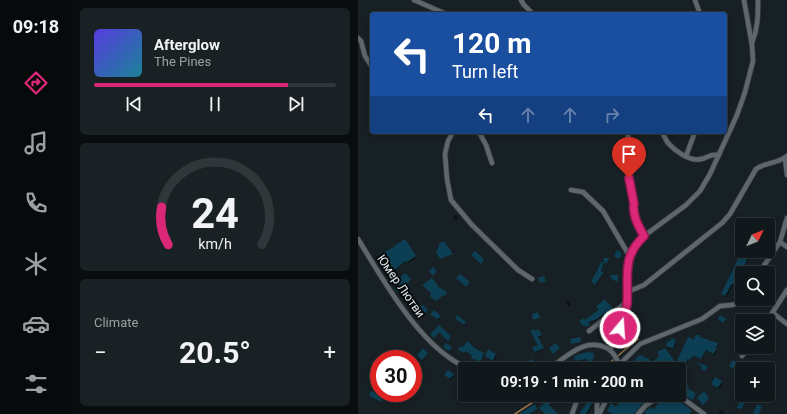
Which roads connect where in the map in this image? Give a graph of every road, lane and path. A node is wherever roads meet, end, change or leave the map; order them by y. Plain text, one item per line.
1 (414, 0) edge
2 (521, 0) edge
3 (695, 0) edge
4 (744, 0) edge
5 (758, 0) edge
6 (441, 12) edge
7 (531, 12) edge
8 (699, 12) edge
9 (358, 38) edge
10 (752, 43) junction
11 (370, 64) edge
12 (452, 134) edge
13 (480, 134) edge
14 (663, 134) edge
15 (694, 134) edge
16 (628, 136) dead end
17 (719, 155) junction
18 (686, 156) junction
19 (786, 157) edge
20 (492, 163) dead end
21 (787, 175) edge
22 (571, 190) dead end
23 (787, 218) edge
24 (644, 236) junction
25 (358, 239) edge
26 (780, 242) junction
27 (787, 247) edge
28 (630, 257) junction
29 (764, 266) edge
30 (532, 279) dead end
31 (787, 290) edge
32 (627, 292) junction
33 (627, 302) junction
34 (735, 304) edge
35 (773, 313) joint
36 (787, 324) edge
37 (589, 331) dead end
38 (610, 350) junction
39 (558, 362) edge
40 (618, 362) edge
41 (622, 362) edge
42 (458, 365) edge
43 (686, 401) edge
44 (576, 402) edge
45 (597, 402) edge
46 (606, 402) edge
47 (651, 402) edge
48 (572, 414) edge
49 (598, 414) edge
50 (638, 414) edge
51 (704, 414) edge

1 - 6 street
2 - 7 street
3 - 8 street
4 - 10 street
5 - 10 street
9 - 11 street
10 - 17 street
12 - 30 street
13 - 20 street
14 - 18 street
15 - 18 street
16 - 24 street
17 - 18 street
17 - 24 street
19 - 21 street
19 - 32 street
22 - 28 street
23 - 26 street
24 - 28 street
25 - 42 street, Юмер Лютви
26 - 27 street
26 - 29 street
28 - 32 street
31 - 35 street
32 - 33 street
33 - 37 street
33 - 38 street
34 - 41 street
35 - 36 street
38 - 39 street
38 - 40 street
43 - 51 street
44 - 48 street
45 - 49 street
46 - 49 street
47 - 50 street

